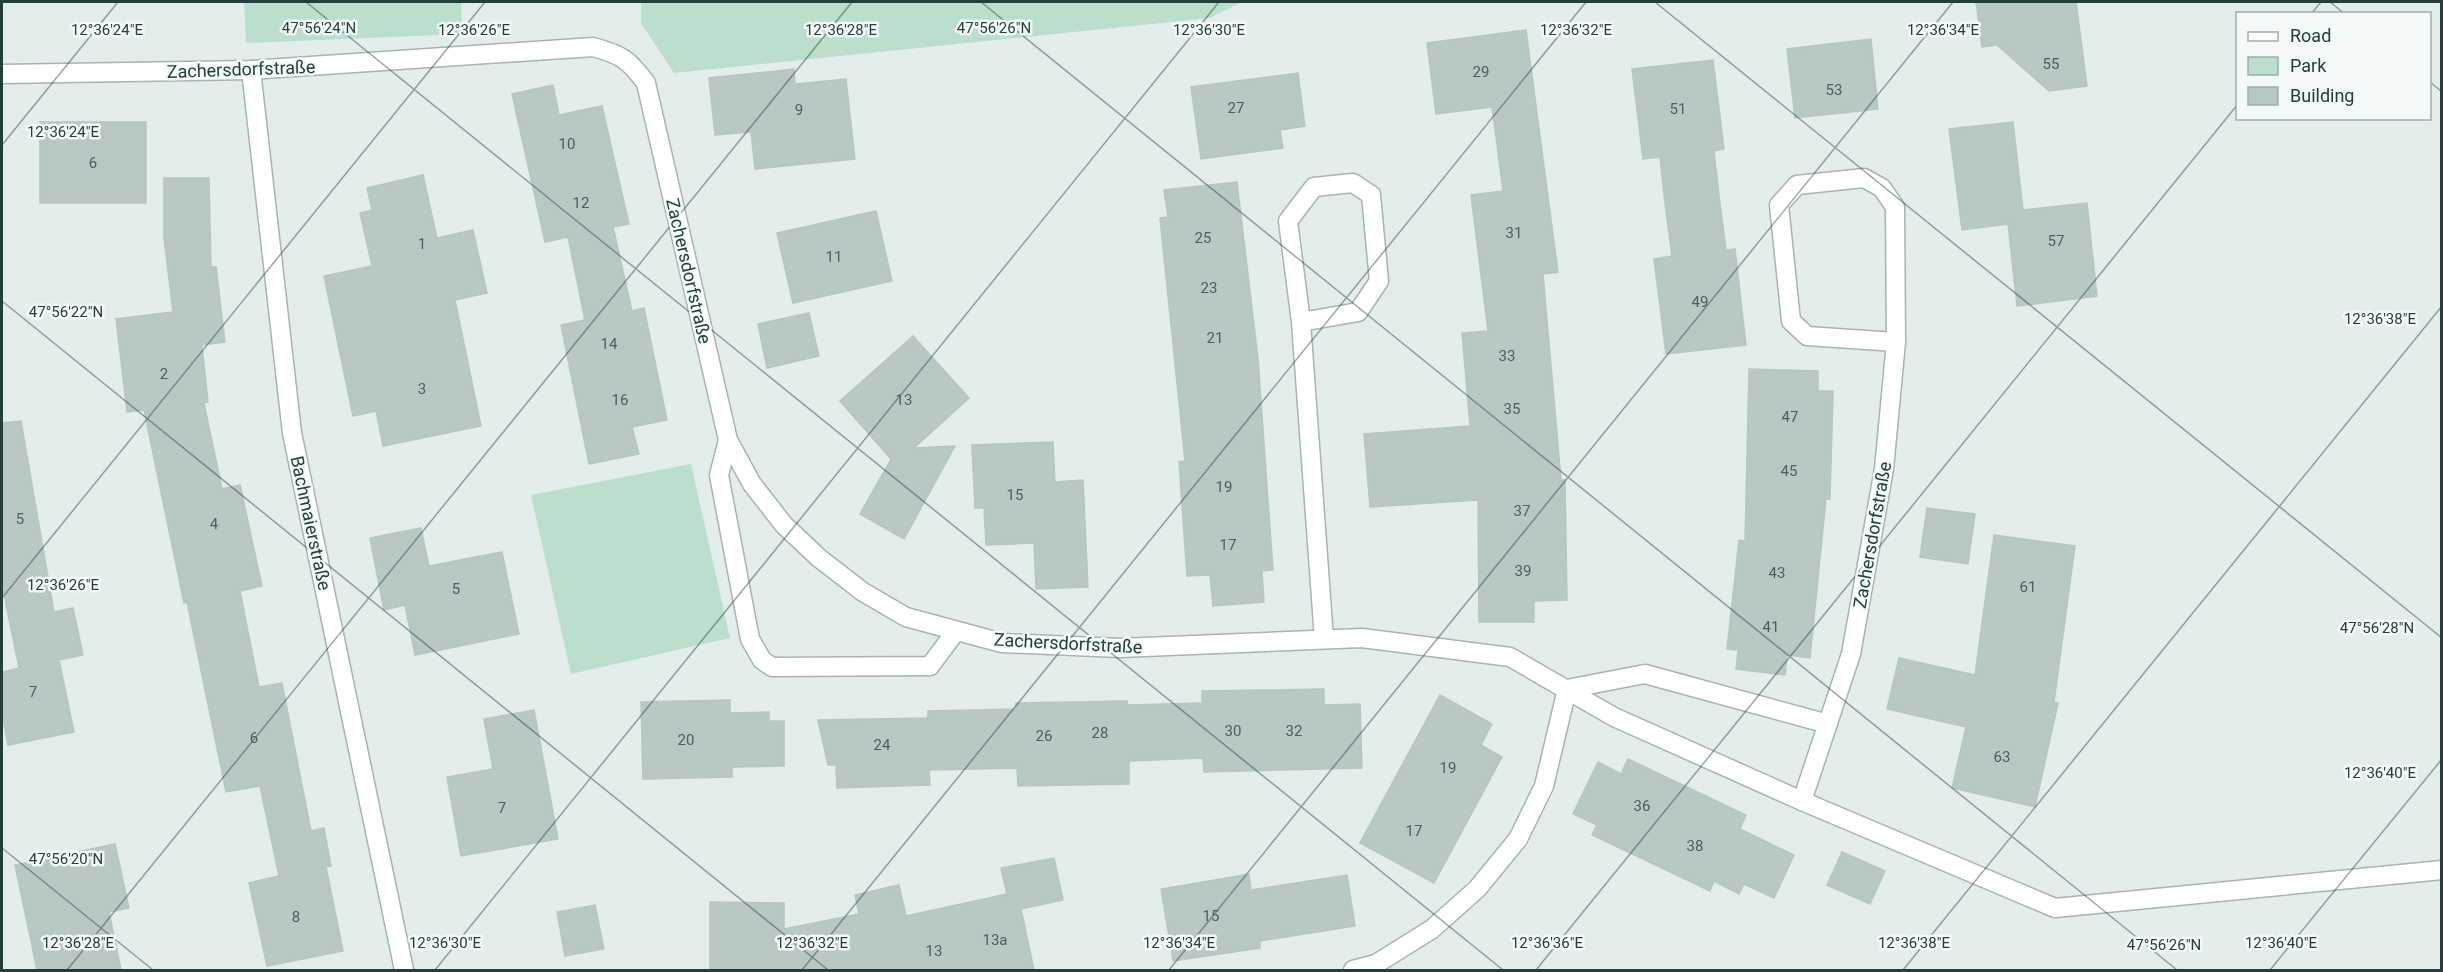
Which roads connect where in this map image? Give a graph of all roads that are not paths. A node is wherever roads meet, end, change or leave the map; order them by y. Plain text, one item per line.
1 (251, 70) junction
2 (2, 74) edge
3 (1301, 322) junction
4 (1896, 342) junction
5 (728, 440) junction
6 (956, 631) junction
7 (1324, 639) junction
8 (1567, 690) junction
9 (1828, 724) junction
10 (1802, 801) junction
11 (2442, 870) edge
12 (404, 970) edge
13 (1353, 970) edge

1 - 2 street, Zachersdorfstraße
1 - 5 street, Zachersdorfstraße
1 - 12 street, Bachmaierstraße
3 - 3 street
3 - 7 street
4 - 4 street, Zachersdorfstraße
4 - 9 street, Zachersdorfstraße
5 - 6 street, Zachersdorfstraße
5 - 6 street
6 - 7 street, Zachersdorfstraße
7 - 8 street, Zachersdorfstraße
8 - 9 street
8 - 10 street, Zachersdorfstraße
8 - 13 street
9 - 10 street, Zachersdorfstraße
10 - 11 street, Zachersdorfstraße

